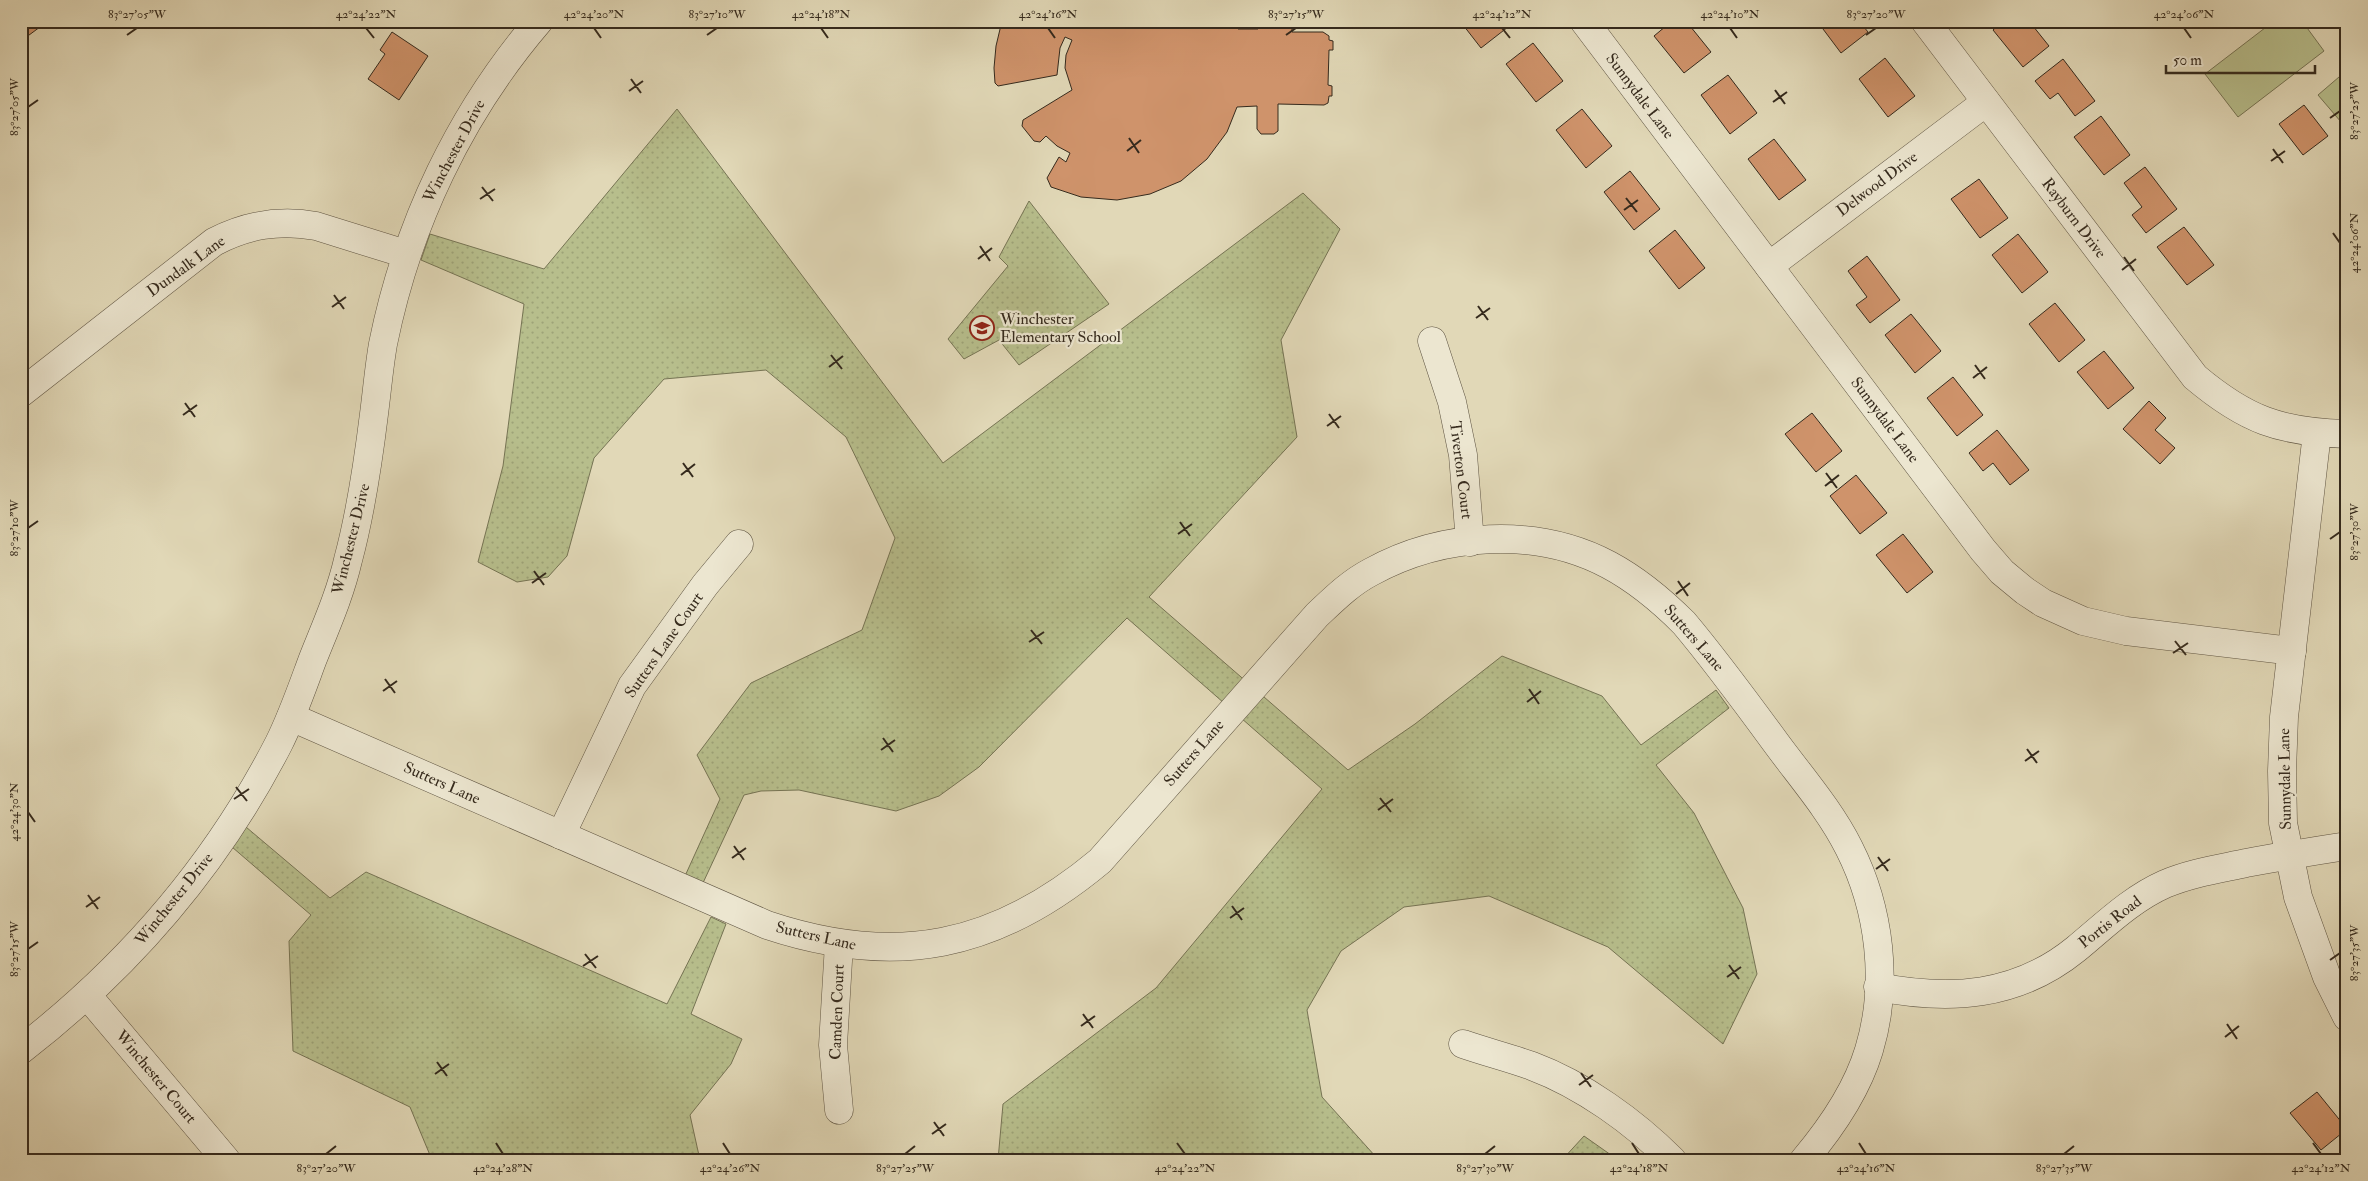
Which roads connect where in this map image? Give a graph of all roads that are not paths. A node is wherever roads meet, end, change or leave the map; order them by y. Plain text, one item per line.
1 (539, 21) edge
2 (1584, 21) edge
3 (1925, 21) edge
4 (1986, 102) junction
5 (406, 254) junction
6 (1769, 266) junction
7 (1432, 341) dead end
8 (21, 393) edge
9 (2317, 434) junction
10 (2347, 434) edge
11 (1470, 542) junction
12 (739, 544) dead end
13 (2292, 651) junction
14 (291, 717) junction
15 (561, 834) junction
16 (2347, 846) edge
17 (2290, 855) junction
18 (839, 944) junction
19 (1878, 987) junction
20 (87, 995) junction
21 (2347, 1018) edge
22 (1463, 1044) dead end
23 (21, 1050) edge
24 (839, 1110) dead end
25 (226, 1160) edge
26 (1672, 1160) edge
27 (1804, 1160) edge

1 - 5 street, Winchester Drive
2 - 6 street, Sunnydale Lane
3 - 4 street, Rayburn Drive
4 - 6 street, Delwood Drive
4 - 9 street, Rayburn Drive
5 - 8 street, Dundalk Lane
5 - 14 street, Winchester Drive
6 - 13 street, Sunnydale Lane
7 - 11 street, Tiverton Court
9 - 10 street, Rayburn Drive
9 - 13 street, Sunnydale Lane
11 - 18 street, Sutters Lane
11 - 19 street, Sutters Lane
12 - 15 street, Sutters Lane Court
13 - 17 street, Sunnydale Lane
14 - 15 street, Sutters Lane
14 - 20 street, Winchester Drive
15 - 18 street, Sutters Lane
16 - 17 street, Portis Road
17 - 19 street, Portis Road
17 - 21 street, Sunnydale Lane
18 - 24 street, Camden Court
19 - 27 street, Sutters Lane
20 - 23 street, Winchester Drive
20 - 25 street, Winchester Court
22 - 26 street

